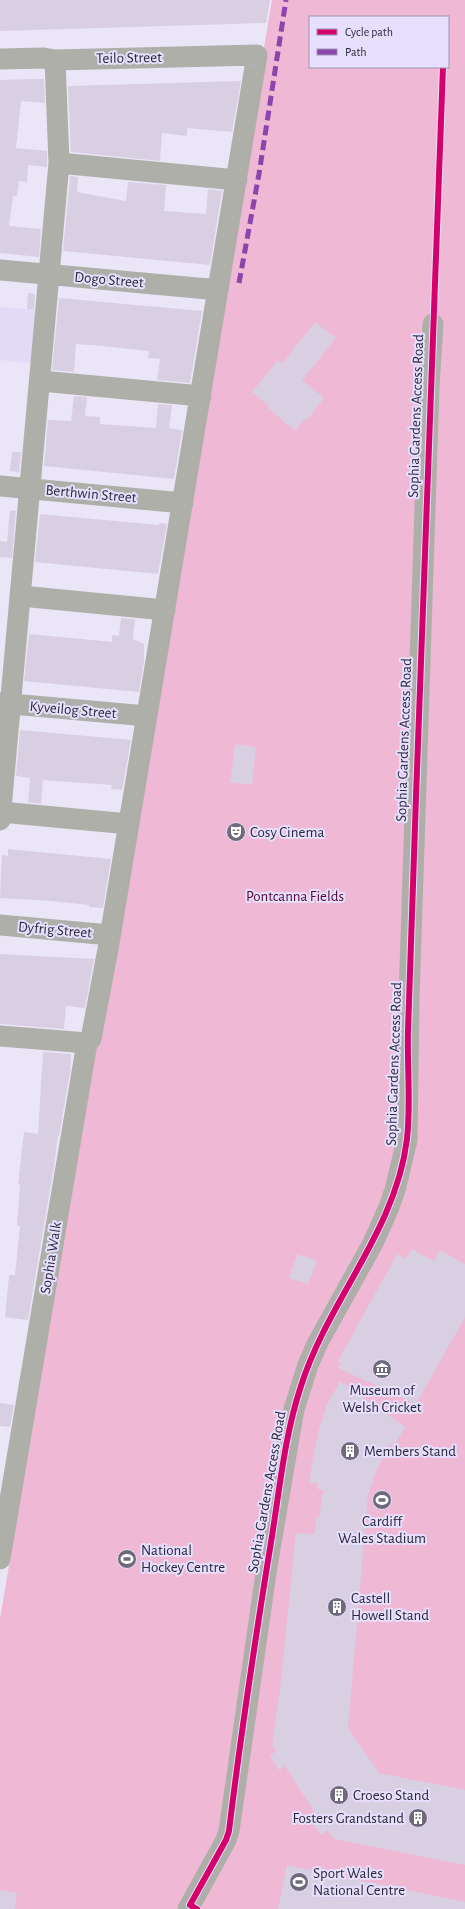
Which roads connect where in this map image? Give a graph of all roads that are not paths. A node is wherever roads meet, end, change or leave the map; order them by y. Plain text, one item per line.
1 (257, 55) joint
2 (0, 59) edge
3 (55, 60) junction
4 (59, 163) junction
5 (237, 180) junction
6 (0, 270) edge
7 (49, 274) junction
8 (218, 286) junction
9 (433, 324) dead end
10 (41, 381) junction
11 (201, 396) junction
12 (0, 486) edge
13 (30, 489) junction
14 (183, 502) junction
15 (21, 596) junction
16 (165, 610) junction
17 (6, 704) edge
18 (147, 716) junction
19 (0, 816) edge
20 (129, 824) junction
21 (0, 925) edge
22 (110, 935) junction
23 (0, 1036) edge
24 (87, 1043) junction
25 (0, 1559) edge
26 (188, 1909) edge

1 - 3 street, Teilo Street
1 - 5 street, Sophia Walk
2 - 3 street, Teilo Street
3 - 4 street
4 - 5 street
4 - 7 street
5 - 8 street, Sophia Walk
6 - 7 street, Dogo Street
7 - 8 street, Dogo Street
7 - 10 street
8 - 11 street, Sophia Walk
9 - 26 street, Sophia Gardens Access Road
10 - 11 street
10 - 13 street
11 - 14 street, Sophia Walk
12 - 13 street, Berthwin Street
13 - 14 street, Berthwin Street
13 - 15 street
14 - 16 street, Sophia Walk
15 - 16 street
15 - 17 street
16 - 18 street, Sophia Walk
17 - 18 street, Kyveilog Street
17 - 19 street
18 - 20 street, Sophia Walk
19 - 20 street
20 - 22 street, Sophia Walk
21 - 22 street, Dyfrig Street
22 - 24 street, Sophia Walk
23 - 24 street
24 - 25 street, Sophia Walk

